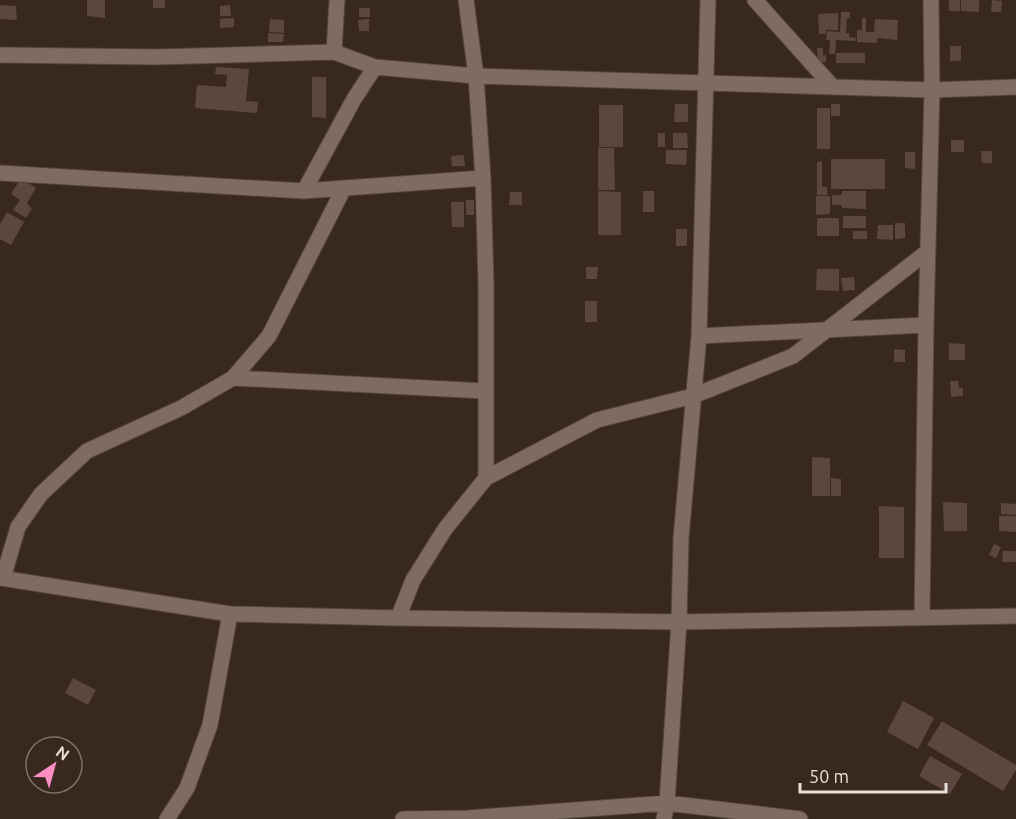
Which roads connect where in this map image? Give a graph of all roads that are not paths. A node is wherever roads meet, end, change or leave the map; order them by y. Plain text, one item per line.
1 (337, 0) edge
2 (466, 0) edge
3 (708, 0) edge
4 (755, 0) edge
5 (931, 0) edge
6 (334, 52) junction
7 (0, 55) edge
8 (375, 68) junction
9 (476, 76) junction
10 (707, 82) junction
11 (832, 86) junction
12 (1016, 87) edge
13 (932, 90) junction
14 (0, 172) edge
15 (483, 178) junction
16 (344, 188) junction
17 (304, 190) junction
18 (927, 252) junction
19 (926, 325) junction
20 (828, 330) junction
21 (699, 336) junction
22 (233, 378) junction
23 (485, 391) junction
24 (693, 396) junction
25 (486, 478) junction
26 (2, 578) edge
27 (230, 614) junction
28 (922, 616) junction
29 (1016, 616) edge
30 (398, 618) junction
31 (679, 622) junction
32 (667, 803) junction
33 (468, 818) edge
34 (167, 819) edge
35 (403, 819) edge
36 (663, 819) edge
37 (800, 819) edge

1 - 6 street
2 - 9 street
3 - 10 street
4 - 11 street
5 - 13 street
6 - 7 street
6 - 8 street
8 - 9 street
8 - 17 street
9 - 10 street
9 - 15 street
10 - 11 street
10 - 21 street
11 - 13 street
12 - 13 street
13 - 18 street
14 - 17 street
15 - 16 street
15 - 23 street
16 - 17 street
16 - 22 street
18 - 19 street
18 - 20 street
19 - 20 street
19 - 28 street
20 - 21 street
20 - 24 street
21 - 24 street
22 - 23 street
22 - 26 street
23 - 25 street
24 - 25 street
24 - 31 street
25 - 30 street
26 - 27 street
27 - 30 street
27 - 34 street
28 - 29 street
28 - 31 street
30 - 31 street
31 - 32 street
32 - 33 street
32 - 36 street
32 - 37 street
33 - 35 street

